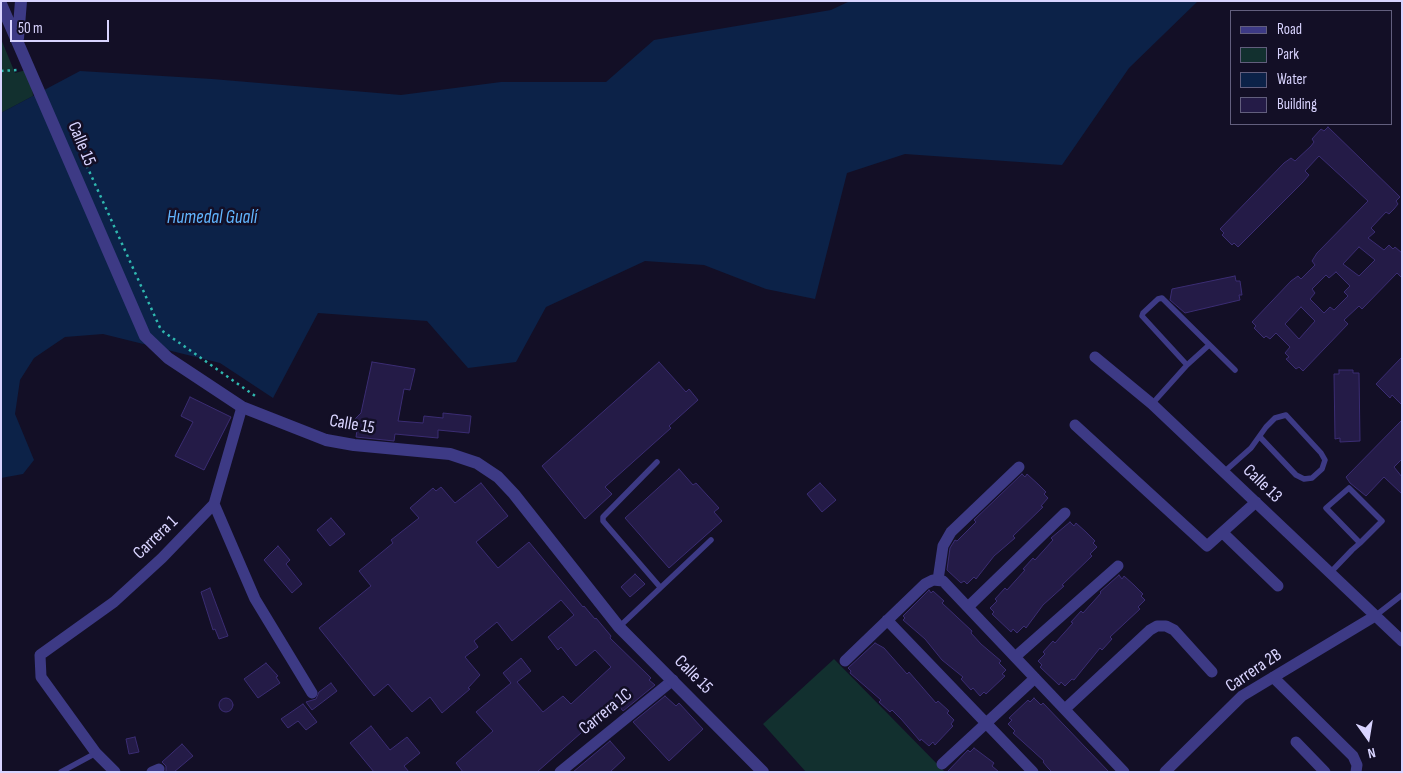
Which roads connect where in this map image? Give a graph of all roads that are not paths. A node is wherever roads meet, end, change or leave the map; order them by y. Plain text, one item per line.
1 (21, 1) edge
2 (1, 4) edge
3 (19, 46) junction
4 (1208, 346) junction
5 (1095, 357) dead end
6 (1188, 365) junction
7 (1235, 370) dead end
8 (1152, 404) junction
9 (242, 408) junction
10 (1075, 424) dead end
11 (1260, 437) junction
12 (657, 462) dead end
13 (1019, 467) dead end
14 (1224, 472) junction
15 (1256, 502) junction
16 (214, 504) junction
17 (1065, 513) dead end
18 (1223, 533) junction
19 (711, 540) dead end
20 (1360, 543) junction
21 (1118, 566) dead end
22 (1330, 573) junction
23 (938, 580) junction
24 (1278, 586) dead end
25 (660, 587) junction
26 (1402, 595) edge
27 (968, 607) junction
28 (1375, 616) junction
29 (887, 620) junction
30 (619, 627) junction
31 (1402, 641) edge
32 (1015, 657) junction
33 (845, 661) dead end
34 (1212, 672) dead end
35 (1273, 677) junction
36 (1035, 678) junction
37 (673, 680) junction
38 (312, 693) dead end
39 (1065, 709) junction
40 (986, 723) junction
41 (1296, 742) dead end
42 (96, 753) junction
43 (942, 764) dead end
44 (757, 770) edge
45 (61, 772) edge
46 (115, 772) edge
47 (560, 772) edge
48 (1033, 772) edge
49 (1124, 772) edge
50 (1165, 772) edge
51 (1325, 772) edge
52 (1356, 772) edge

1 - 3 street, Calle 15
2 - 3 street, Calle 15
3 - 9 street, Calle 15
4 - 6 lane
4 - 6 lane
4 - 7 lane
5 - 8 street, Calle 13
6 - 8 lane
8 - 14 street, Calle 13
9 - 16 street, Carrera 1
9 - 30 street, Calle 15
10 - 18 street
11 - 11 lane
11 - 14 lane
12 - 25 lane
13 - 23 street
14 - 15 street, Calle 13
15 - 18 street
15 - 22 street, Calle 13
16 - 38 street
16 - 42 street, Carrera 1
17 - 27 street
18 - 24 street
19 - 25 lane
20 - 20 lane
20 - 22 lane
21 - 32 street
22 - 28 street, Calle 13
23 - 27 street
23 - 29 street
25 - 30 lane
26 - 28 lane
27 - 32 street
28 - 31 street, Calle 13
28 - 35 street, Carrera 2B
29 - 33 street
29 - 40 street
30 - 37 street, Calle 15
32 - 36 street
34 - 39 street
35 - 50 street, Carrera 2B
35 - 52 street
36 - 39 street
36 - 40 street
37 - 44 street, Calle 15
37 - 47 street, Carrera 1C
39 - 49 street
40 - 43 street
40 - 48 street
41 - 51 street
42 - 45 lane
42 - 46 street

